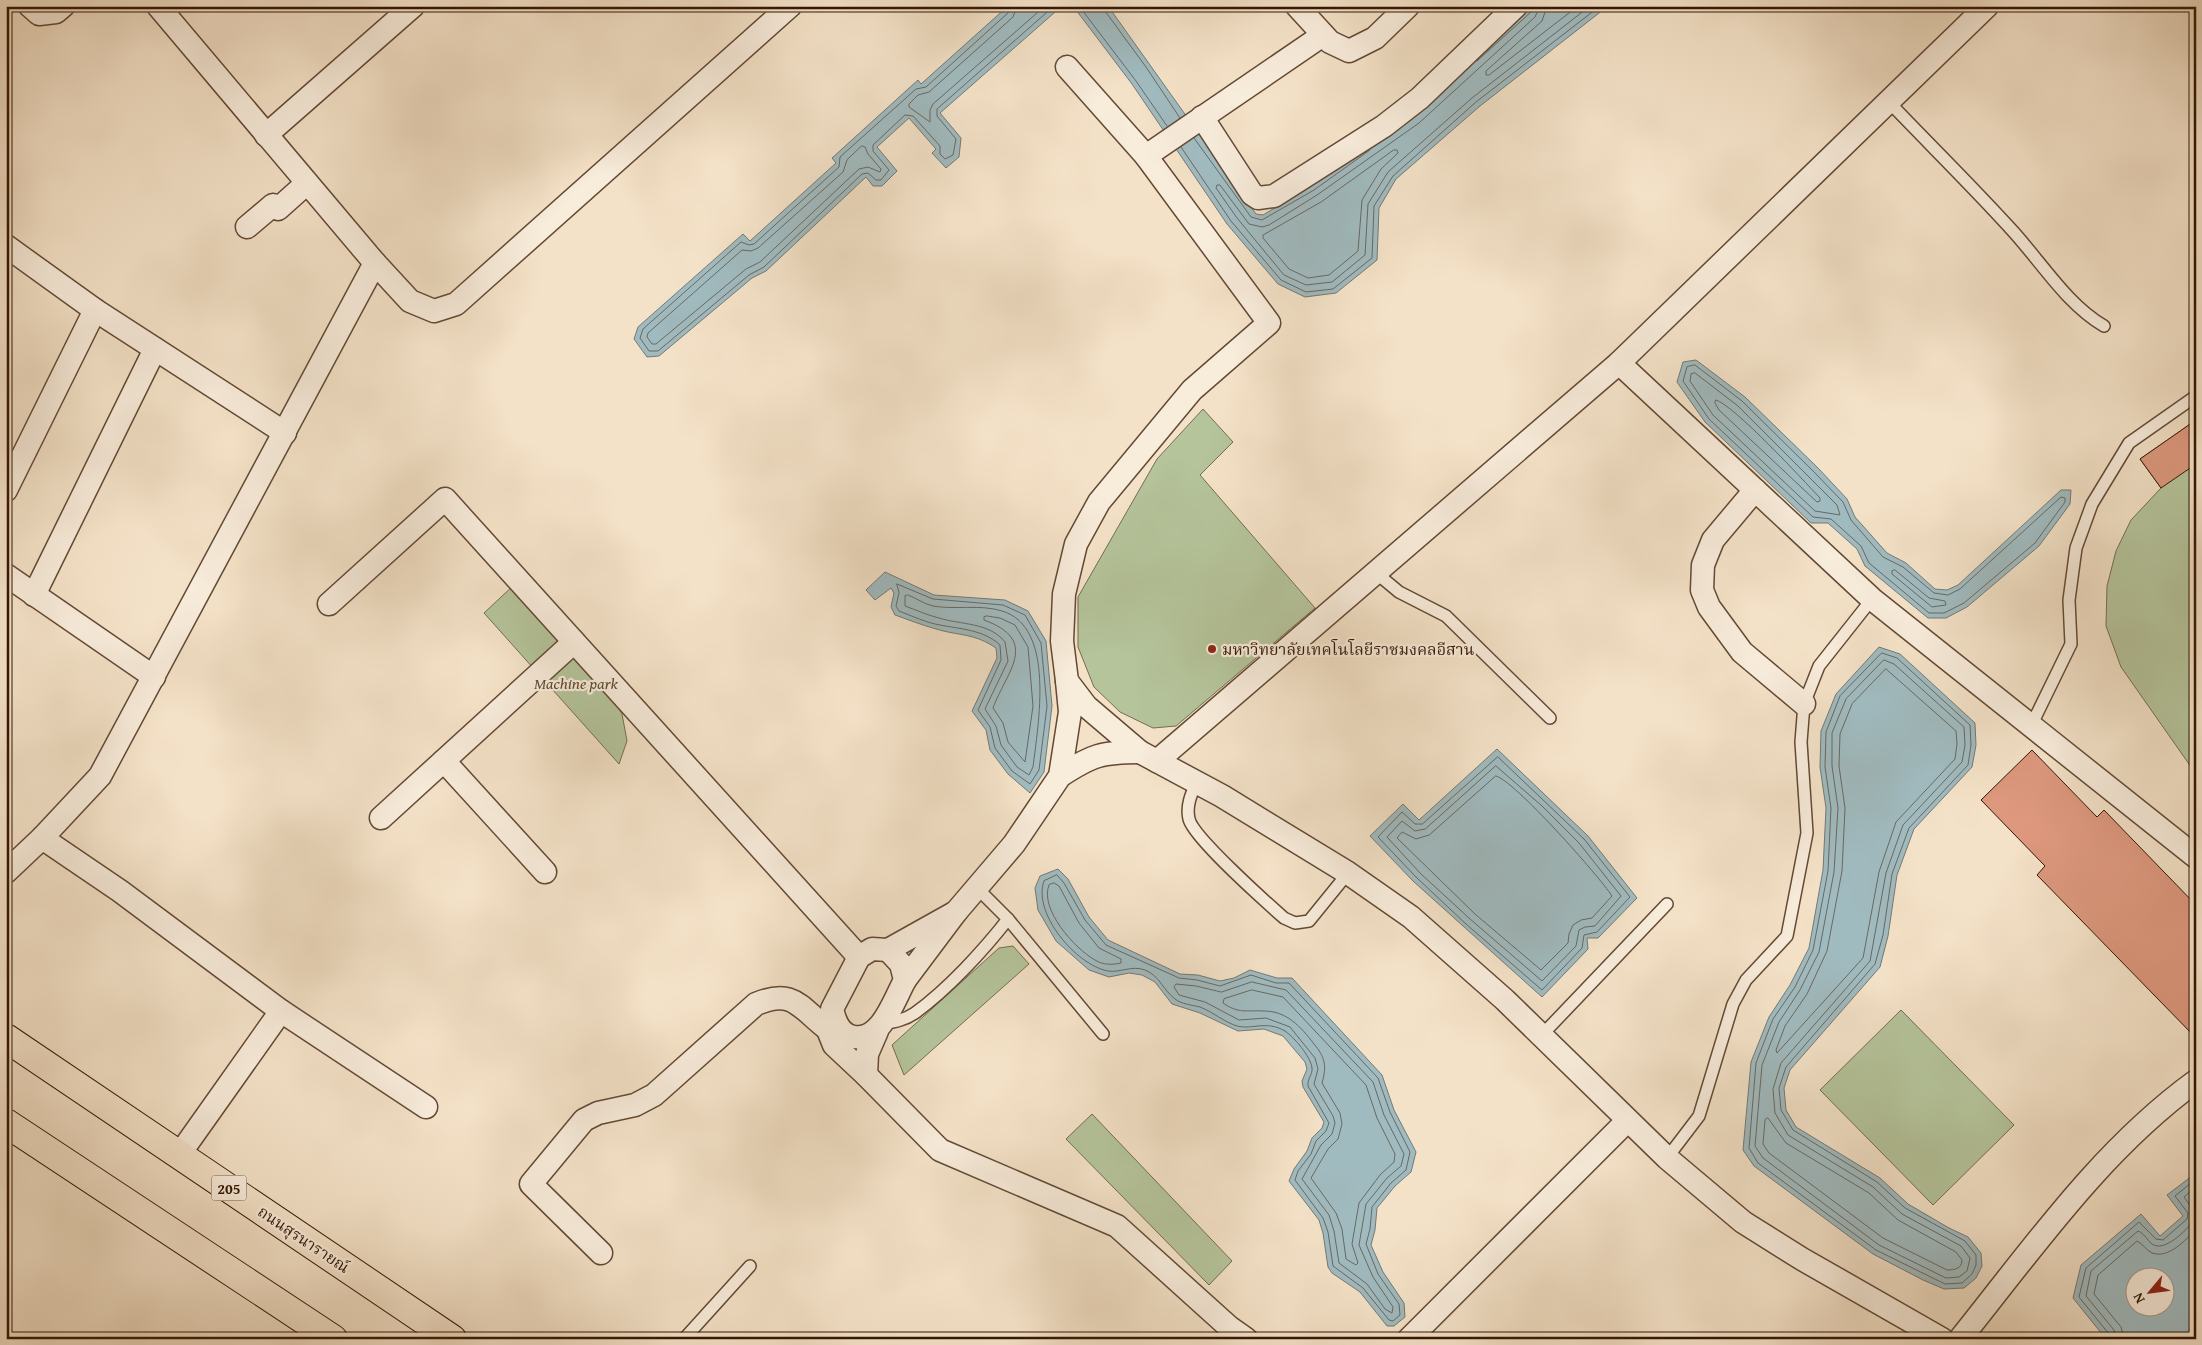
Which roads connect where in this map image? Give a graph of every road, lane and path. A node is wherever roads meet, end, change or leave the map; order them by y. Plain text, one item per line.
1 (30, 6) edge
2 (63, 6) edge
3 (158, 6) edge
4 (413, 6) edge
5 (790, 6) edge
6 (1297, 6) edge
7 (1408, 6) edge
8 (1516, 6) edge
9 (1986, 6) edge
10 (1324, 36) junction
11 (1067, 68) dead end
12 (1889, 102) junction
13 (1201, 117) junction
14 (266, 135) junction
15 (1146, 156) junction
16 (307, 183) junction
17 (247, 227) dead end
18 (6, 246) edge
19 (375, 263) junction
20 (95, 310) junction
21 (2104, 326) dead end
22 (155, 349) junction
23 (1618, 363) junction
24 (2196, 396) edge
25 (285, 433) junction
26 (6, 490) edge
27 (1755, 490) junction
28 (1375, 572) junction
29 (6, 575) edge
30 (34, 594) junction
31 (1872, 599) junction
32 (329, 604) dead end
33 (574, 642) junction
34 (154, 677) junction
35 (1068, 681) junction
36 (1804, 704) junction
37 (1550, 718) dead end
38 (2031, 726) junction
39 (1148, 756) junction
40 (444, 761) junction
41 (1060, 776) junction
42 (1196, 782) junction
43 (381, 818) dead end
44 (42, 838) junction
45 (2196, 856) edge
46 (6, 872) edge
47 (546, 872) dead end
48 (1348, 872) junction
49 (977, 888) junction
50 (1667, 904) dead end
51 (956, 912) junction
52 (1008, 919) junction
53 (888, 950) junction
54 (858, 957) junction
55 (905, 980) junction
56 (281, 1010) junction
57 (828, 1018) junction
58 (878, 1028) junction
59 (1103, 1034) dead end
60 (1541, 1036) junction
61 (6, 1038) edge
62 (866, 1075) junction
63 (2196, 1080) edge
64 (426, 1108) dead end
65 (1627, 1121) junction
66 (6, 1123) edge
67 (179, 1155) junction
68 (1667, 1158) junction
69 (601, 1253) dead end
70 (750, 1266) dead end
71 (333, 1339) edge
72 (452, 1339) edge
73 (684, 1339) edge
74 (1246, 1339) edge
75 (1409, 1339) edge
76 (1942, 1339) edge
77 (1960, 1339) edge

1 - 2 street
3 - 14 street
4 - 14 street
5 - 19 street
6 - 10 street
7 - 10 street
8 - 13 street
9 - 12 street
10 - 13 street
11 - 15 street
12 - 21 lane
12 - 23 street
13 - 15 street
14 - 16 street
15 - 35 street
16 - 17 street
16 - 19 street
18 - 20 street
19 - 25 street
20 - 22 street
20 - 26 street
22 - 25 street
22 - 30 street
23 - 27 street
23 - 28 street
24 - 38 lane
25 - 34 street
27 - 31 street
27 - 36 street
28 - 37 lane
28 - 39 street
29 - 30 street
30 - 34 street
31 - 36 lane
31 - 38 street
32 - 33 street
33 - 40 street
33 - 54 street
34 - 44 street
35 - 39 street
35 - 41 street
36 - 68 lane
38 - 45 street
39 - 41 street
39 - 42 street
40 - 43 street
40 - 47 street
41 - 49 street
42 - 48 street
42 - 48 lane
44 - 46 street
44 - 56 street
48 - 60 street
49 - 51 street
49 - 52 lane
50 - 60 lane
51 - 53 street
51 - 55 street
52 - 58 lane
52 - 59 lane
53 - 54 street
53 - 55 street
54 - 57 street
55 - 58 street
56 - 64 street
56 - 67 street
57 - 58 street
57 - 62 street
57 - 69 street
58 - 62 street
60 - 65 street
61 - 67 main road, ถนนสุรนารายณ์ / 205
62 - 74 street
63 - 77 street
65 - 68 street
65 - 75 street
66 - 71 main road
67 - 72 main road, ถนนสุรนารายณ์ / 205
68 - 76 street
70 - 73 lane

